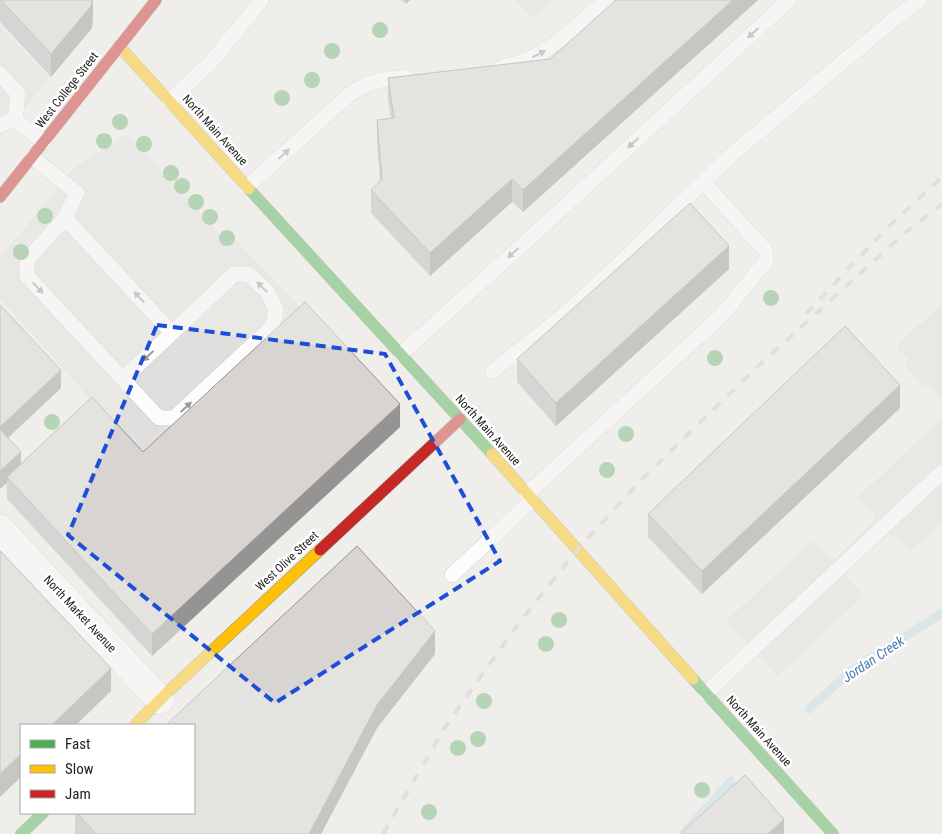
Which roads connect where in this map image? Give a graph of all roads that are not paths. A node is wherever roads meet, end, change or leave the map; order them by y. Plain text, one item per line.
1 (156, 0) edge
2 (262, 0) edge
3 (606, 0) edge
4 (789, 0) edge
5 (919, 0) edge
6 (120, 46) junction
7 (486, 70) edge
8 (0, 74) edge
9 (422, 76) edge
10 (169, 101) junction
11 (15, 119) junction
12 (0, 125) edge
13 (44, 142) junction
14 (32, 157) junction
15 (704, 182) junction
16 (248, 186) junction
17 (0, 197) edge
18 (65, 218) junction
19 (172, 333) junction
20 (401, 354) junction
21 (493, 371) dead end
22 (123, 379) junction
23 (460, 419) junction
24 (942, 472) edge
25 (529, 497) junction
26 (0, 528) edge
27 (452, 575) dead end
28 (706, 693) junction
29 (160, 700) junction
30 (136, 724) edge
31 (42, 814) edge
32 (27, 832) edge
33 (833, 834) edge

1 - 6 street, West College Street
2 - 10 lane
7 -> 3 lane
4 -> 20 lane
5 - 15 lane
6 - 10 street, North Main Avenue
6 - 13 street, West College Street
8 - 11 lane
16 -> 9 lane
10 - 16 street, North Main Avenue
11 - 12 lane
11 - 13 lane
13 - 14 street, West College Street
14 - 17 street, West College Street
14 - 18 lane
15 - 21 lane
15 - 25 lane
16 - 20 street, North Main Avenue
19 -> 18 lane
18 -> 22 lane
19 -> 22 lane
22 -> 19 lane
20 - 23 street, North Main Avenue
23 - 25 street, North Main Avenue
23 - 29 street, West Olive Street
24 - 28 lane
25 - 27 lane
25 - 28 street, North Main Avenue
26 - 29 street, North Market Avenue
28 - 33 street, North Main Avenue
29 - 30 street, West Olive Street
31 - 32 street

